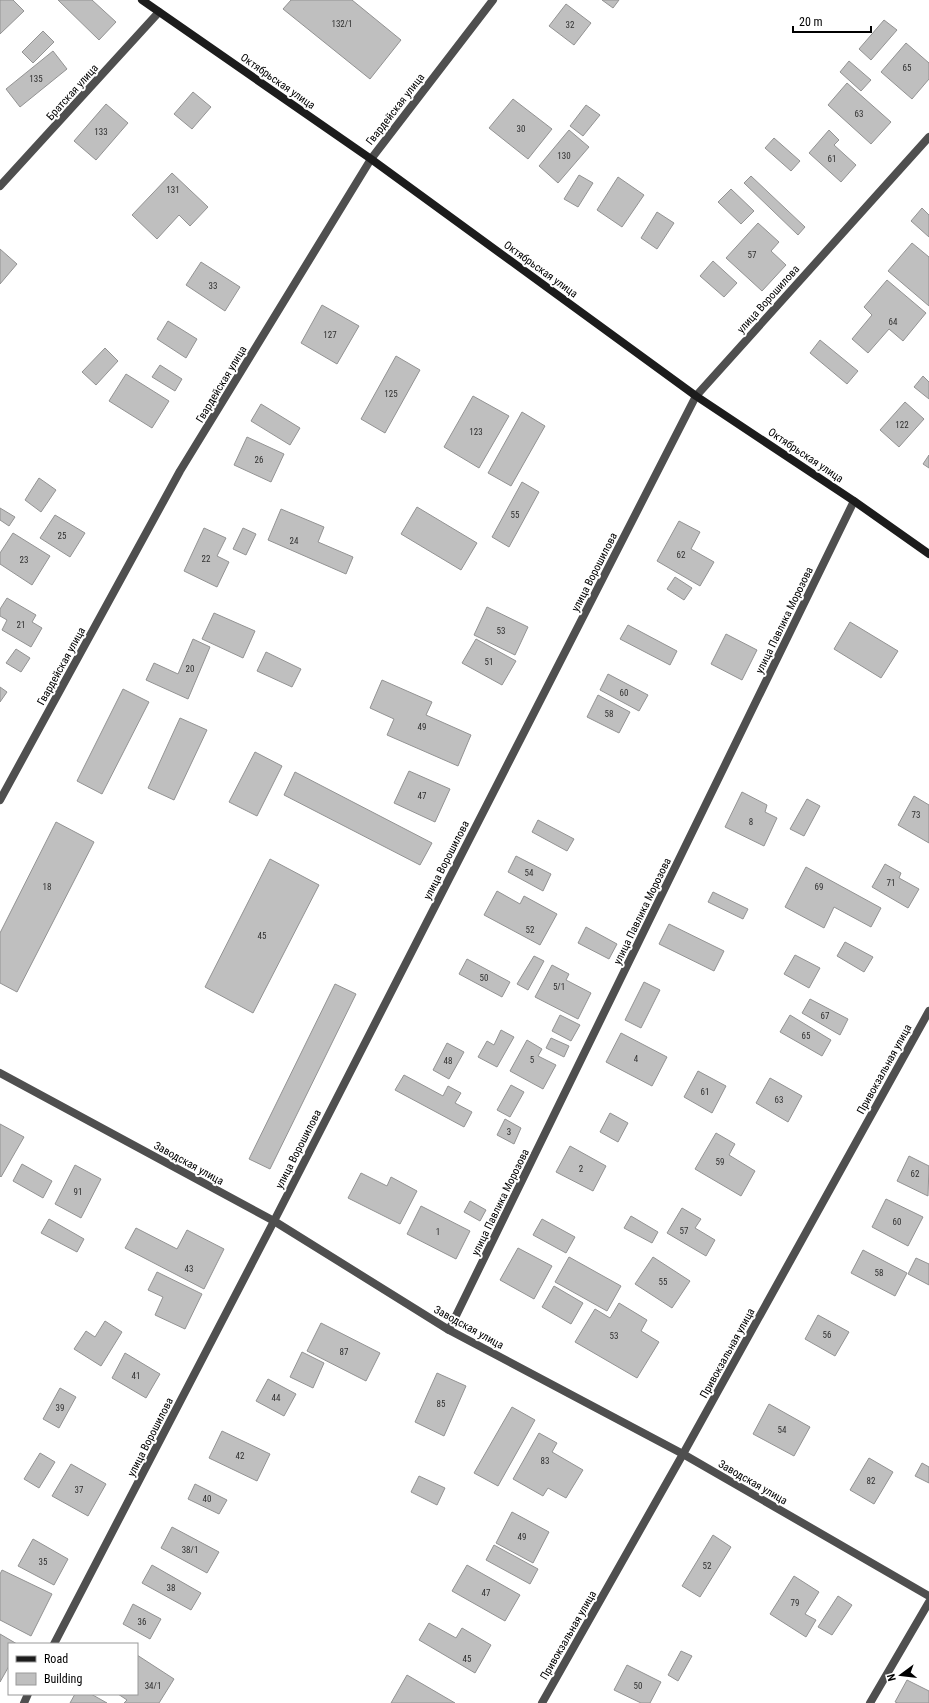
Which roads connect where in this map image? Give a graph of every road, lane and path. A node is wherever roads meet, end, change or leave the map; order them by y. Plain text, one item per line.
1 (142, 0) edge
2 (493, 0) edge
3 (160, 12) junction
4 (929, 136) edge
5 (371, 159) junction
6 (0, 186) edge
7 (696, 396) junction
8 (854, 501) junction
9 (929, 554) edge
10 (1, 796) edge
11 (929, 1011) edge
12 (0, 1073) edge
13 (274, 1221) junction
14 (449, 1330) junction
15 (683, 1454) junction
16 (929, 1596) edge
17 (929, 1602) edge
18 (55, 1643) edge
19 (542, 1703) edge
20 (870, 1703) edge

1 - 3 street, Октябрьская улица
2 - 5 street, Гвардейская улица
3 - 5 street, Октябрьская улица
3 - 6 street, Братская улица
4 - 7 street, улица Ворошилова
5 - 7 street, Октябрьская улица
5 - 10 street, Гвардейская улица
7 - 8 street, Октябрьская улица
7 - 13 street, улица Ворошилова
8 - 9 street, Октябрьская улица
8 - 14 street, улица Павлика Морозова
11 - 15 street, Привокзальная улица
12 - 13 street, Заводская улица
13 - 14 street, Заводская улица
13 - 18 street, улица Ворошилова
14 - 15 street, Заводская улица
15 - 16 street, Заводская улица
15 - 19 street, Привокзальная улица
17 - 20 street

